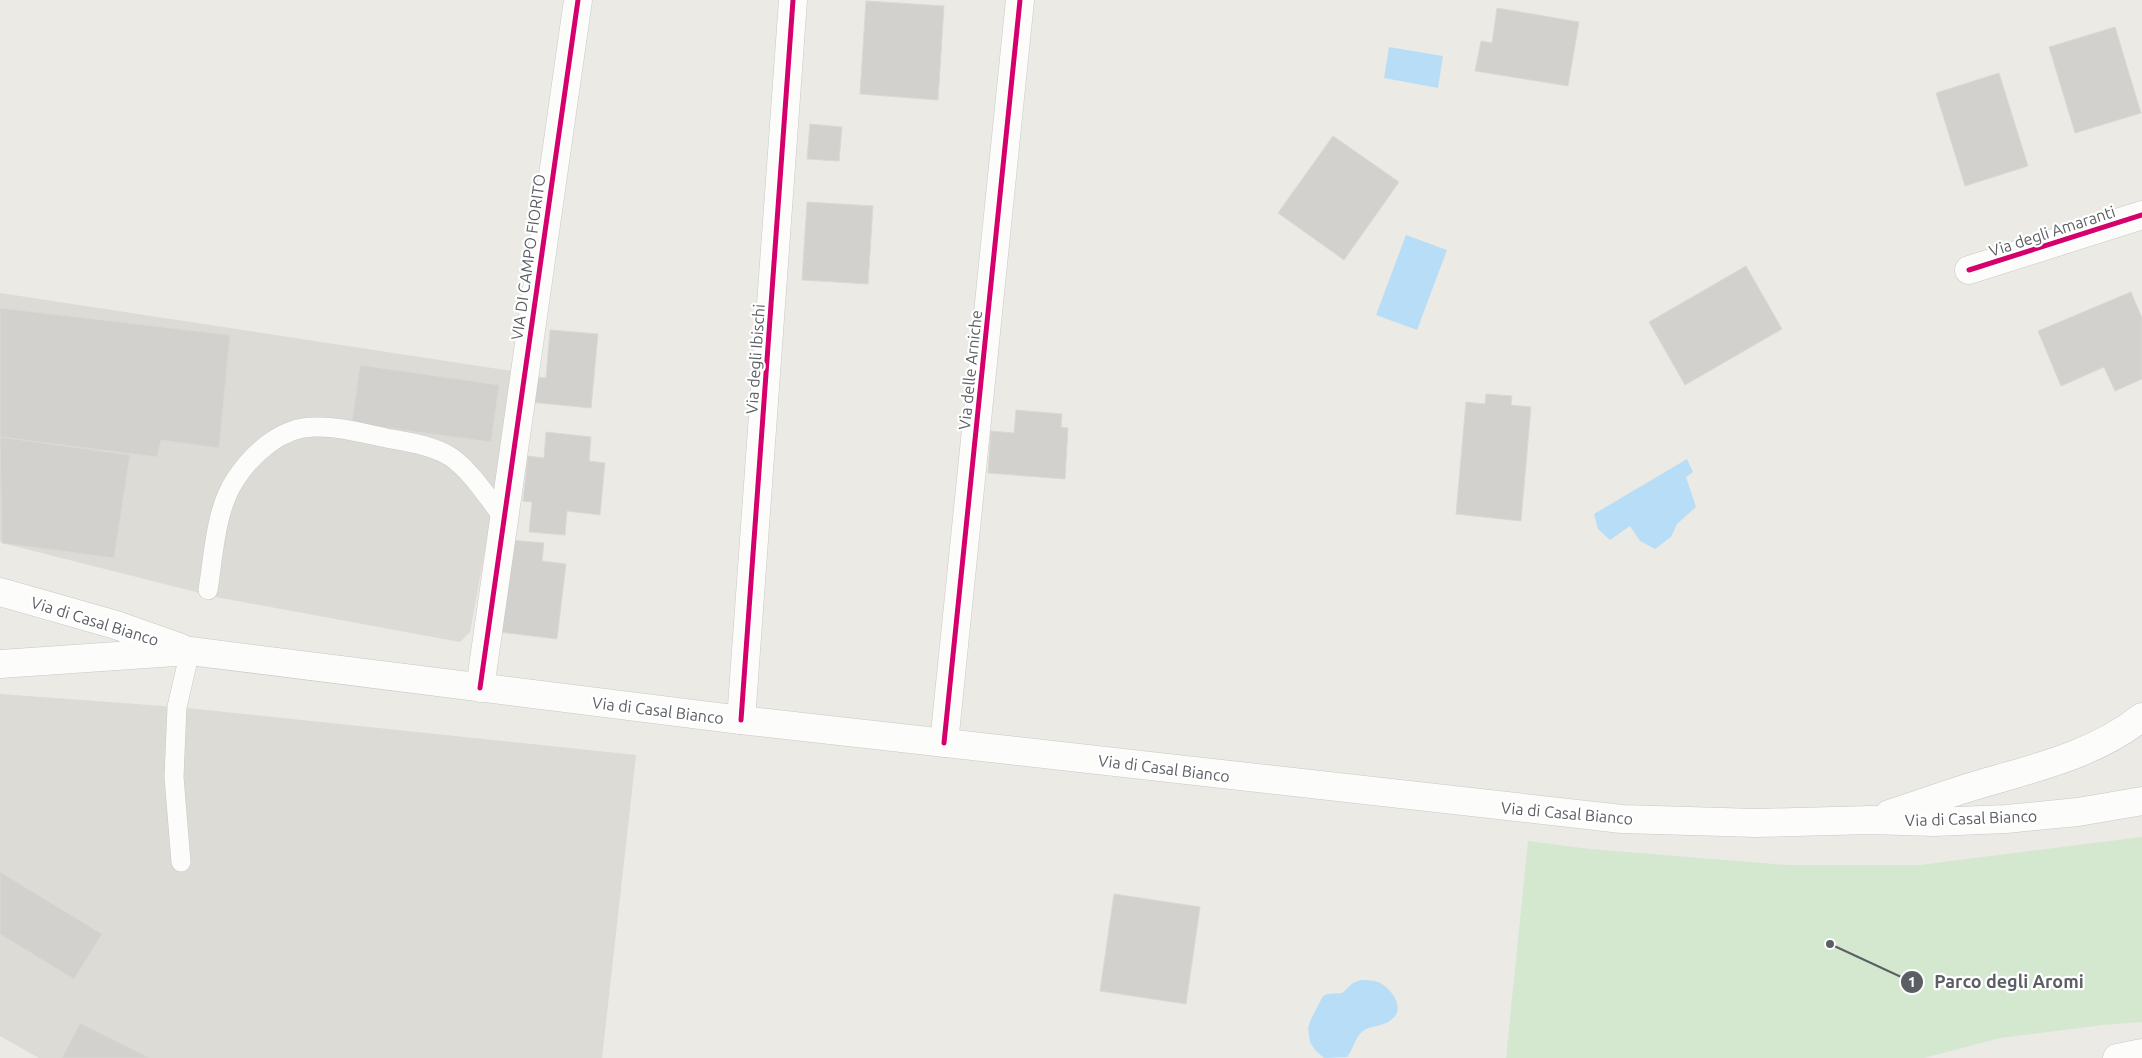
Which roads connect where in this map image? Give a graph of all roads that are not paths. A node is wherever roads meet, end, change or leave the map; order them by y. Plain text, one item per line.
1 (578, 0) edge
2 (793, 0) edge
3 (1020, 0) edge
4 (2142, 215) edge
5 (1969, 270) dead end
6 (503, 517) junction
7 (208, 590) dead end
8 (0, 592) edge
9 (190, 651) junction
10 (0, 664) edge
11 (480, 688) junction
12 (2142, 717) edge
13 (741, 720) junction
14 (944, 743) junction
15 (2142, 801) edge
16 (1871, 820) junction
17 (181, 862) dead end
18 (2142, 1053) edge
19 (2117, 1058) edge

1 - 6 main road, VIA DI CAMPO FIORITO
2 - 13 main road, Via degli Ibischi
3 - 14 main road, Via delle Arniche
4 - 5 main road, Via degli Amaranti
6 - 7 lane
6 - 11 main road, VIA DI CAMPO FIORITO
8 - 9 main road, Via di Casal Bianco
9 - 10 main road, Via di Casal Bianco
9 - 11 main road, Via di Casal Bianco
9 - 17 lane
11 - 13 main road, Via di Casal Bianco
12 - 16 main road
13 - 14 main road, Via di Casal Bianco
14 - 16 main road, Via di Casal Bianco
15 - 16 main road, Via di Casal Bianco
18 - 19 main road

